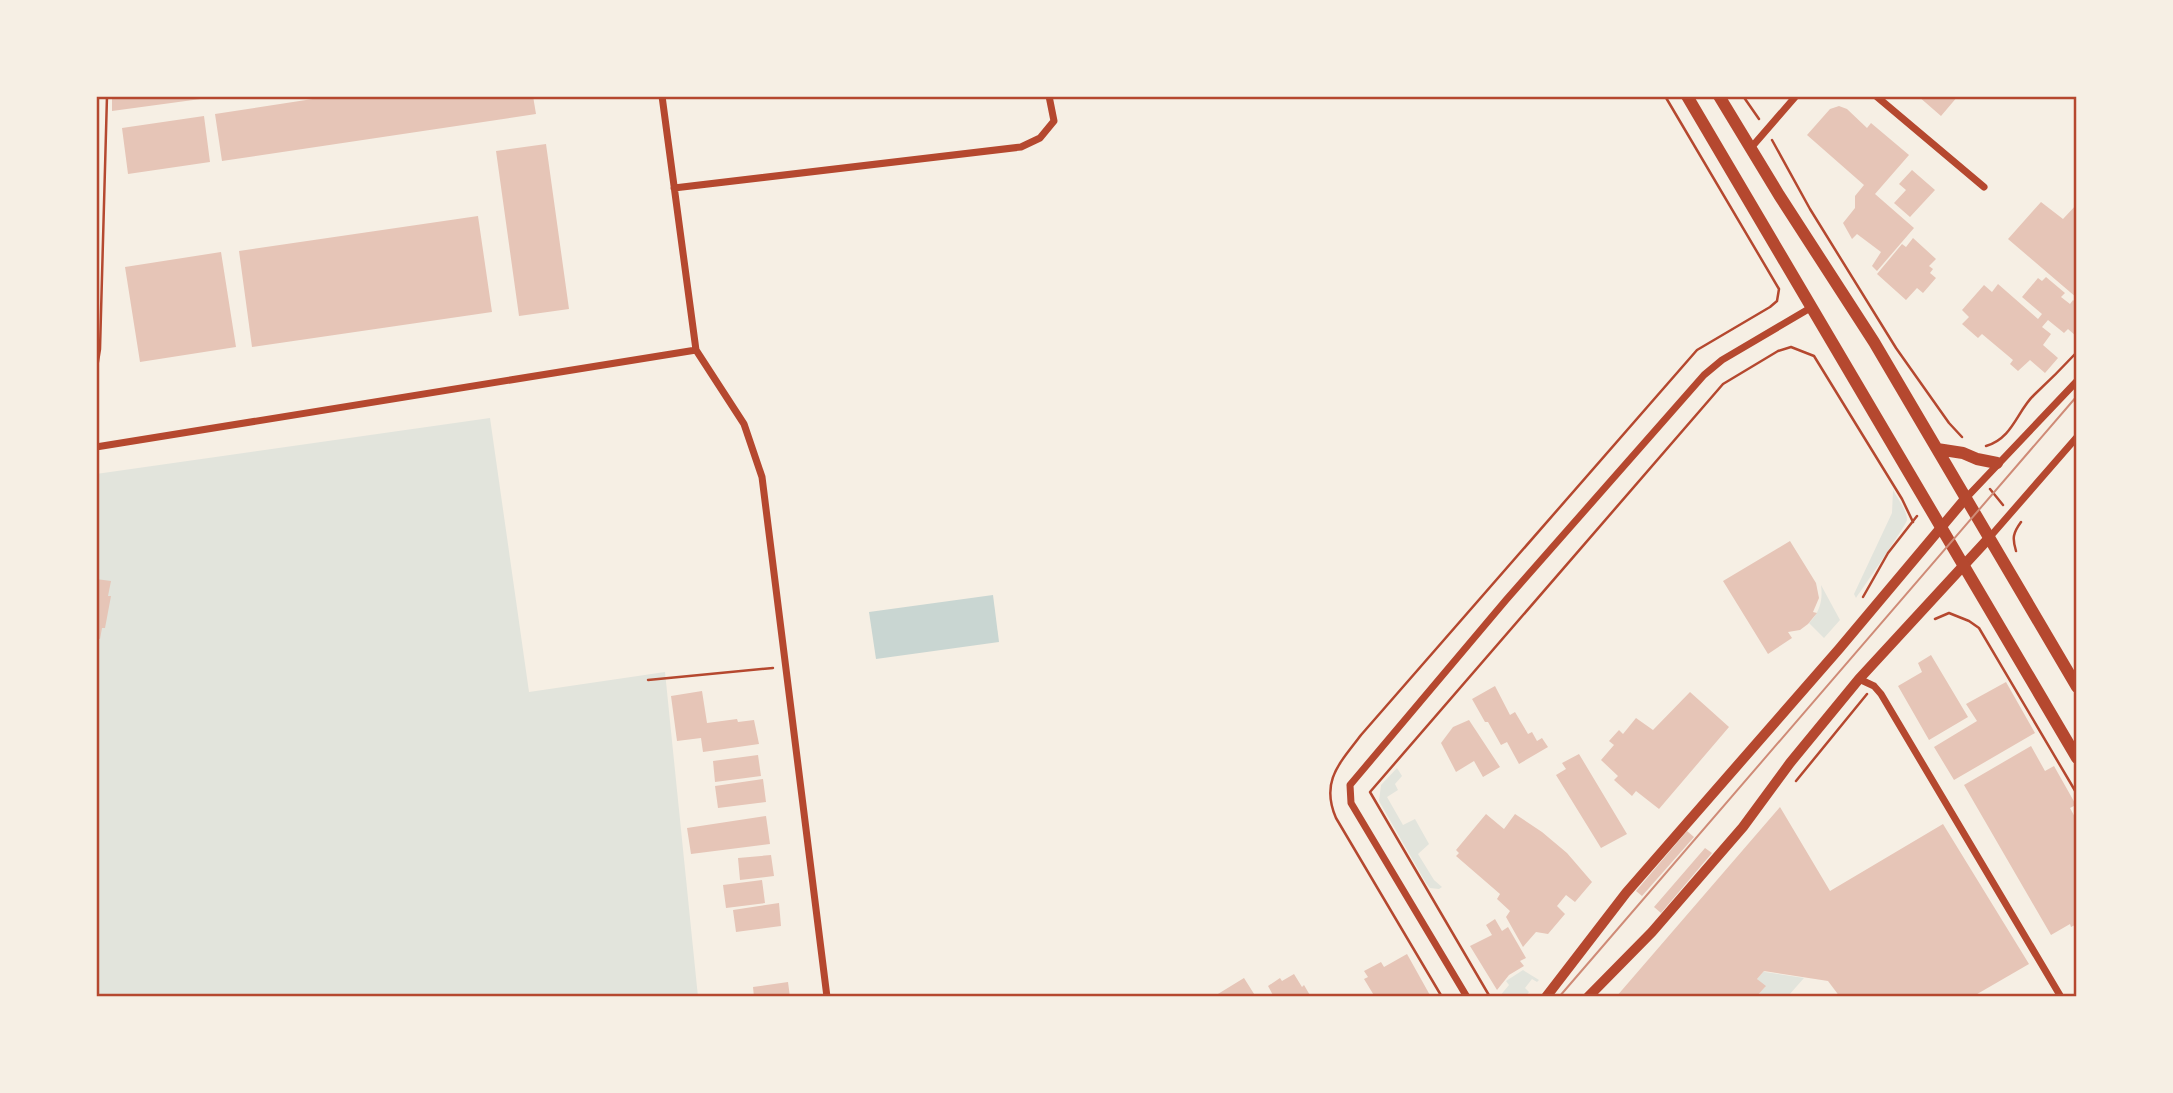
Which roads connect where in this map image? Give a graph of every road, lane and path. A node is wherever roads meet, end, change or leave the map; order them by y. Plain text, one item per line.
1 (107, 96) edge
2 (662, 96) edge
3 (1049, 96) edge
4 (1665, 96) edge
5 (1687, 96) edge
6 (1719, 96) edge
7 (1743, 96) edge
8 (1796, 96) edge
9 (1876, 96) edge
10 (1765, 131) junction
11 (1750, 149) junction
12 (1984, 187) dead end
13 (674, 188) junction
14 (1770, 307) dead end
15 (1812, 307) junction
16 (696, 350) junction
17 (2077, 352) edge
18 (96, 374) edge
19 (2077, 381) edge
20 (2077, 437) edge
21 (96, 447) edge
22 (1937, 449) junction
23 (1978, 452) junction
24 (1997, 463) junction
25 (1982, 480) junction
26 (1965, 499) junction
27 (1930, 506) junction
28 (2010, 513) junction
29 (1913, 522) junction
30 (1942, 527) junction
31 (1989, 538) junction
32 (1965, 566) junction
33 (1861, 601) dead end
34 (1931, 621) dead end
35 (785, 667) junction
36 (1859, 679) junction
37 (648, 680) dead end
38 (2077, 687) edge
39 (2077, 758) edge
40 (2077, 794) edge
41 (827, 997) edge
42 (1467, 997) edge
43 (1490, 997) edge
44 (1546, 997) edge
45 (1588, 997) edge
46 (2061, 997) edge

1 - 18 path
2 - 13 street
3 - 13 street
4 - 14 path
5 - 15 main road
6 - 11 main road
7 - 10 path
8 - 10 street
9 - 12 street
10 - 11 street
10 - 23 path
11 - 22 main road
13 - 16 street
15 - 27 main road
15 - 42 street
16 - 21 street
16 - 35 street
17 - 23 path
19 - 24 street
20 - 28 street
22 - 23 main road
22 - 26 main road
23 - 24 main road
24 - 25 street
25 - 26 street
25 - 28 path
26 - 30 main road
26 - 31 main road
27 - 29 path
27 - 30 main road
28 - 31 street
29 - 33 path
29 - 43 path
30 - 32 main road
30 - 44 main road
31 - 32 main road
31 - 38 main road
32 - 36 main road
32 - 39 main road
34 - 40 path
35 - 37 path
35 - 41 street
36 - 45 main road
36 - 46 street

